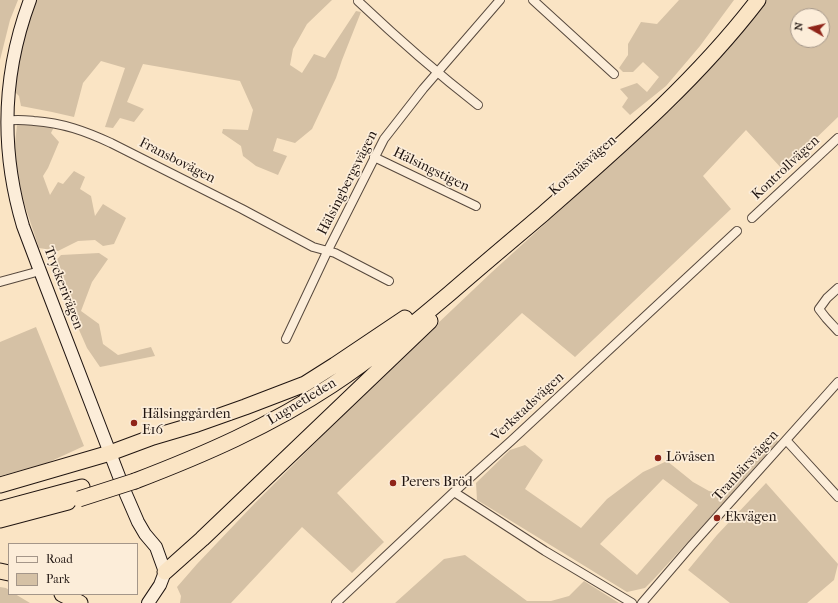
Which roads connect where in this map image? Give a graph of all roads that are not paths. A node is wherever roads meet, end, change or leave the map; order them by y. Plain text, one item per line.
1 (30, 0) edge
2 (500, 0) edge
3 (532, 0) edge
4 (746, 0) edge
5 (758, 0) edge
6 (358, 1) edge
7 (438, 72) junction
8 (614, 74) dead end
9 (478, 105) dead end
10 (6, 121) junction
11 (838, 138) edge
12 (374, 157) junction
13 (557, 201) junction
14 (476, 206) dead end
15 (752, 218) dead end
16 (737, 231) dead end
17 (327, 252) junction
18 (40, 271) junction
19 (389, 281) dead end
20 (0, 282) edge
21 (838, 288) edge
22 (405, 318) junction
23 (838, 332) edge
24 (286, 339) dead end
25 (838, 382) edge
26 (786, 440) junction
27 (110, 453) junction
28 (136, 475) junction
29 (0, 485) edge
30 (454, 492) junction
31 (80, 493) junction
32 (838, 497) edge
33 (0, 509) edge
34 (0, 520) edge
35 (165, 572) junction
36 (64, 595) edge
37 (80, 603) edge
38 (148, 603) edge
39 (336, 603) edge
40 (632, 603) edge
41 (642, 603) edge

1 - 10 street, Tryckerivägen
2 - 7 street, Hälsingbergsvägen
3 - 8 street
4 - 22 highway, Korsnäsvägen
5 - 13 highway, Korsnäsvägen
6 - 7 street
7 - 9 street
7 - 12 street, Hälsingbergsvägen
10 - 17 street, Fransbovägen
10 - 18 street, Tryckerivägen
11 - 15 street, Kontrollvägen
12 - 14 street, Hälsingstigen
12 - 17 street, Hälsingbergsvägen
13 - 28 highway, Lugnetleden
13 - 35 highway
16 - 30 street, Verkstadsvägen
17 - 19 street, Hälsingbergsvägen
17 - 24 street, Hälsingbergsvägen
18 - 20 street
18 - 27 street, Tryckerivägen
21 - 23 street
22 - 27 highway
22 - 28 highway, Lugnetleden
25 - 26 street, Tranbärsvägen
26 - 32 street
26 - 41 street, Tranbärsvägen
27 - 29 highway
27 - 35 street, Tryckerivägen
28 - 31 highway, Lugnetleden, bridge
30 - 39 street, Verkstadsvägen
30 - 40 street
31 - 33 highway, Lugnetleden
31 - 34 highway, Lugnetleden
35 - 38 street
36 - 37 highway

